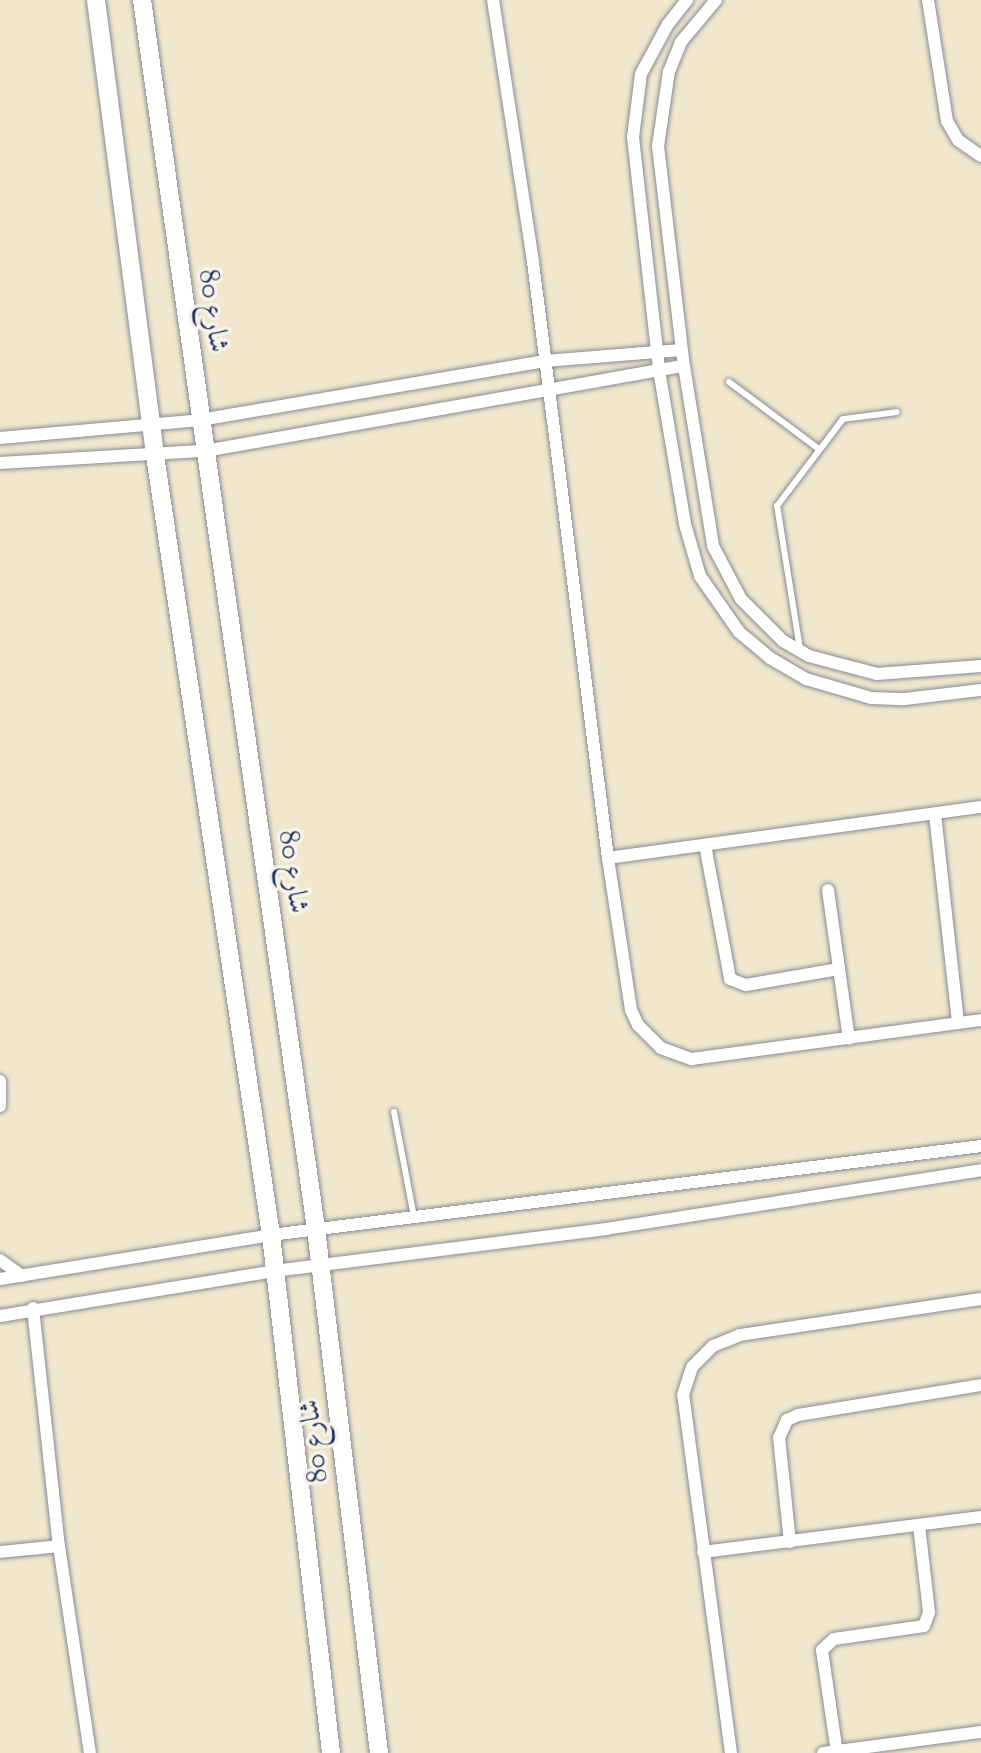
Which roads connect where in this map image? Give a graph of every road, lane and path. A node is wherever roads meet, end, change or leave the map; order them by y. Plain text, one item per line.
1 (96, 0) edge
2 (142, 0) edge
3 (493, 0) edge
4 (687, 0) edge
5 (716, 0) edge
6 (928, 0) edge
7 (981, 156) edge
8 (682, 350) junction
9 (657, 352) junction
10 (545, 361) junction
11 (684, 366) junction
12 (659, 370) junction
13 (729, 382) dead end
14 (546, 388) junction
15 (897, 412) dead end
16 (200, 420) junction
17 (153, 425) junction
18 (0, 438) edge
19 (819, 449) junction
20 (205, 451) junction
21 (155, 455) junction
22 (0, 463) edge
23 (800, 650) junction
24 (981, 666) edge
25 (981, 690) edge
26 (981, 807) edge
27 (935, 814) junction
28 (705, 845) junction
29 (608, 858) junction
30 (828, 890) dead end
31 (839, 969) junction
32 (981, 1020) edge
33 (958, 1023) junction
34 (849, 1038) junction
35 (0, 1081) edge
36 (0, 1106) edge
37 (394, 1112) dead end
38 (981, 1146) edge
39 (981, 1170) edge
40 (414, 1220) junction
41 (316, 1229) junction
42 (271, 1235) junction
43 (0, 1260) edge
44 (321, 1268) junction
45 (274, 1271) junction
46 (22, 1276) junction
47 (0, 1279) edge
48 (981, 1299) edge
49 (33, 1308) junction
50 (0, 1315) edge
51 (981, 1385) edge
52 (981, 1517) edge
53 (919, 1526) junction
54 (790, 1542) junction
55 (59, 1546) junction
56 (0, 1552) edge
57 (704, 1552) junction
58 (981, 1732) edge
59 (837, 1752) edge
60 (90, 1753) edge
61 (331, 1753) edge
62 (379, 1753) edge
63 (731, 1753) edge
64 (823, 1753) edge

1 - 17 street, شارع 80
2 - 16 street, شارع 80
3 - 10 street
4 - 9 street
5 - 8 street
6 - 7 street
8 - 9 street
8 - 11 street
9 - 10 street
9 - 12 street
10 - 14 street
10 - 16 street
11 - 12 street
11 - 23 street
12 - 14 street
12 - 25 street
13 - 19 lane
14 - 20 street
14 - 29 street
15 - 19 lane
16 - 17 street
16 - 20 street, شارع 80
17 - 18 street
17 - 21 street, شارع 80
19 - 23 lane
20 - 21 street
20 - 41 street, شارع 80
21 - 22 street
21 - 42 street, شارع 80
23 - 24 street
26 - 27 street
27 - 28 street
27 - 33 street
28 - 29 street
28 - 31 street
29 - 34 street
30 - 31 street
31 - 34 street
32 - 33 street
33 - 34 street
35 - 36 street
37 - 40 lane
38 - 40 street
39 - 44 street
40 - 41 street
41 - 42 street
41 - 44 street, شارع 80
42 - 45 street, شارع 80
42 - 46 street
43 - 46 street
44 - 45 street
44 - 62 street, شارع 80
45 - 49 street
45 - 61 street, شارع 80
46 - 47 street
48 - 57 street
49 - 50 street
49 - 55 street
51 - 54 street
52 - 53 street
53 - 54 street
53 - 59 street
54 - 57 street
55 - 56 street
55 - 60 street
57 - 63 street
58 - 59 street
59 - 64 street

